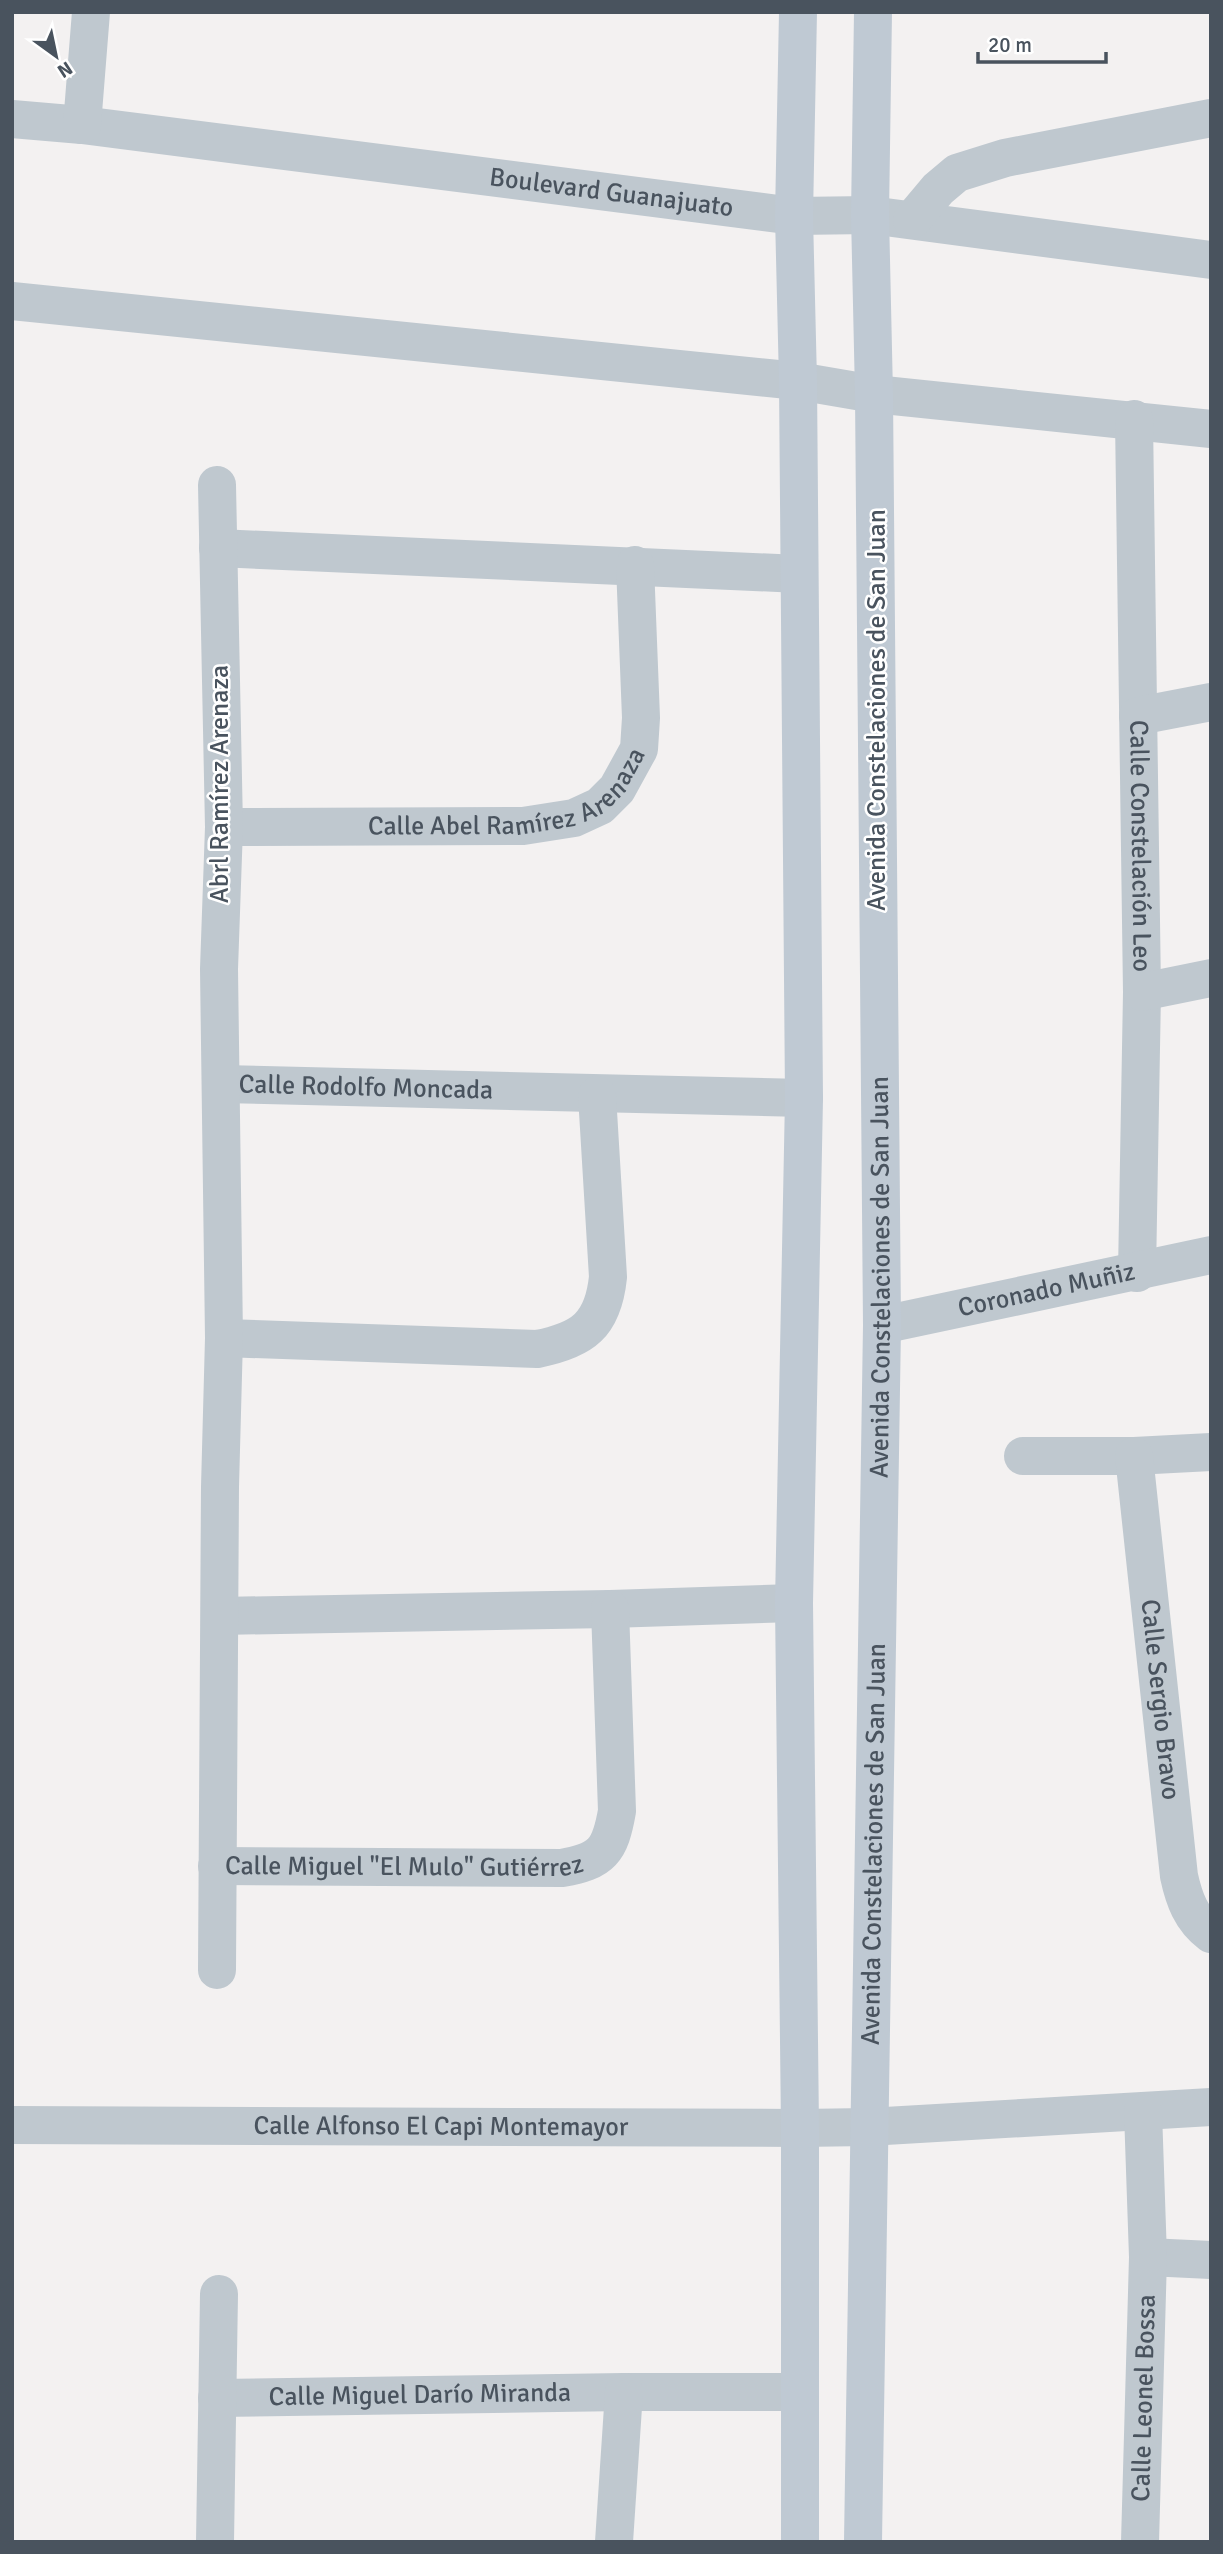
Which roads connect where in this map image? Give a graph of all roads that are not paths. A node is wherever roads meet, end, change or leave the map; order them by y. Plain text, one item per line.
1 (91, 12) edge
2 (799, 12) edge
3 (873, 12) edge
4 (1211, 118) edge
5 (12, 119) edge
6 (82, 125) junction
7 (870, 215) junction
8 (794, 216) junction
9 (912, 220) junction
10 (1211, 260) edge
11 (12, 301) edge
12 (798, 381) junction
13 (874, 394) junction
14 (1134, 419) junction
15 (1211, 429) edge
16 (217, 485) dead end
17 (218, 548) junction
18 (635, 565) junction
19 (799, 574) junction
20 (1211, 702) edge
21 (1139, 716) junction
22 (223, 827) junction
23 (1211, 978) edge
24 (1142, 992) junction
25 (221, 1084) junction
26 (597, 1095) junction
27 (804, 1098) junction
28 (1211, 1255) edge
29 (1137, 1273) junction
30 (881, 1325) junction
31 (225, 1338) junction
32 (1211, 1452) edge
33 (1023, 1456) dead end
34 (1134, 1456) junction
35 (794, 1602) junction
36 (610, 1609) junction
37 (220, 1616) junction
38 (217, 1866) junction
39 (1211, 1934) edge
40 (217, 1970) dead end
41 (1211, 2107) edge
42 (1143, 2112) junction
43 (12, 2125) edge
44 (868, 2127) junction
45 (800, 2128) junction
46 (1148, 2257) junction
47 (1211, 2260) edge
48 (219, 2294) dead end
49 (625, 2392) junction
50 (800, 2392) junction
51 (217, 2398) junction
52 (215, 2542) edge
53 (614, 2542) edge
54 (800, 2542) edge
55 (863, 2542) edge
56 (1140, 2542) edge

1 - 6 street
2 - 8 street
3 - 7 street, Avenida Constelaciones de San Juan
4 - 9 street
5 - 6 street, Boulevard Guanajuato
6 - 8 street, Boulevard Guanajuato
7 - 8 street, Boulevard Guanajuato
7 - 9 street, Boulevard Guanajuato
7 - 13 street, Avenida Constelaciones de San Juan
8 - 12 street
9 - 10 street, Boulevard Guanajuato
11 - 12 street
12 - 13 street
12 - 19 street
13 - 14 street
13 - 30 street, Avenida Constelaciones de San Juan
14 - 15 street
14 - 21 street, Calle Constelación Leo
16 - 17 street, Abrl Ramírez Arenaza
17 - 18 street
17 - 22 street, Abrl Ramírez Arenaza
18 - 19 street
18 - 22 street, Calle Abel Ramírez Arenaza
19 - 27 street
20 - 21 street
21 - 24 street, Calle Constelación Leo
22 - 25 street, Abrl Ramírez Arenaza
23 - 24 street
24 - 29 street, Calle Constelación Leo
25 - 26 street, Calle Rodolfo Moncada
25 - 31 street, Calle Rodolfo Moncada
26 - 27 street, Calle Rodolfo Moncada
26 - 31 street
27 - 35 street
28 - 29 street, Coronado Muñiz
29 - 30 street, Coronado Muñiz
30 - 44 street, Avenida Constelaciones de San Juan
31 - 37 street, Calle Rodolfo Moncada
32 - 34 street
33 - 34 street
34 - 39 street, Calle Sergio Bravo
35 - 36 street
35 - 45 street
36 - 37 street
36 - 38 street, Calle Miguel "El Mulo" Gutiérrez
37 - 38 street, Calle Miguel "El Mulo" Gutiérrez
38 - 40 street
41 - 42 street, Calle Alfonso El Capi Montemayor
42 - 44 street, Calle Alfonso El Capi Montemayor
42 - 46 street, Calle Leonel Bossa
43 - 45 street, Calle Alfonso El Capi Montemayor
44 - 45 street, Calle Alfonso El Capi Montemayor
44 - 55 street, Avenida Constelaciones de San Juan
45 - 50 street
46 - 47 street, Calle Leonel Bossa
46 - 56 street, Calle Leonel Bossa
48 - 51 street
49 - 50 street, Calle Miguel Darío Miranda
49 - 51 street, Calle Miguel Darío Miranda
49 - 53 street
50 - 54 street
51 - 52 street

